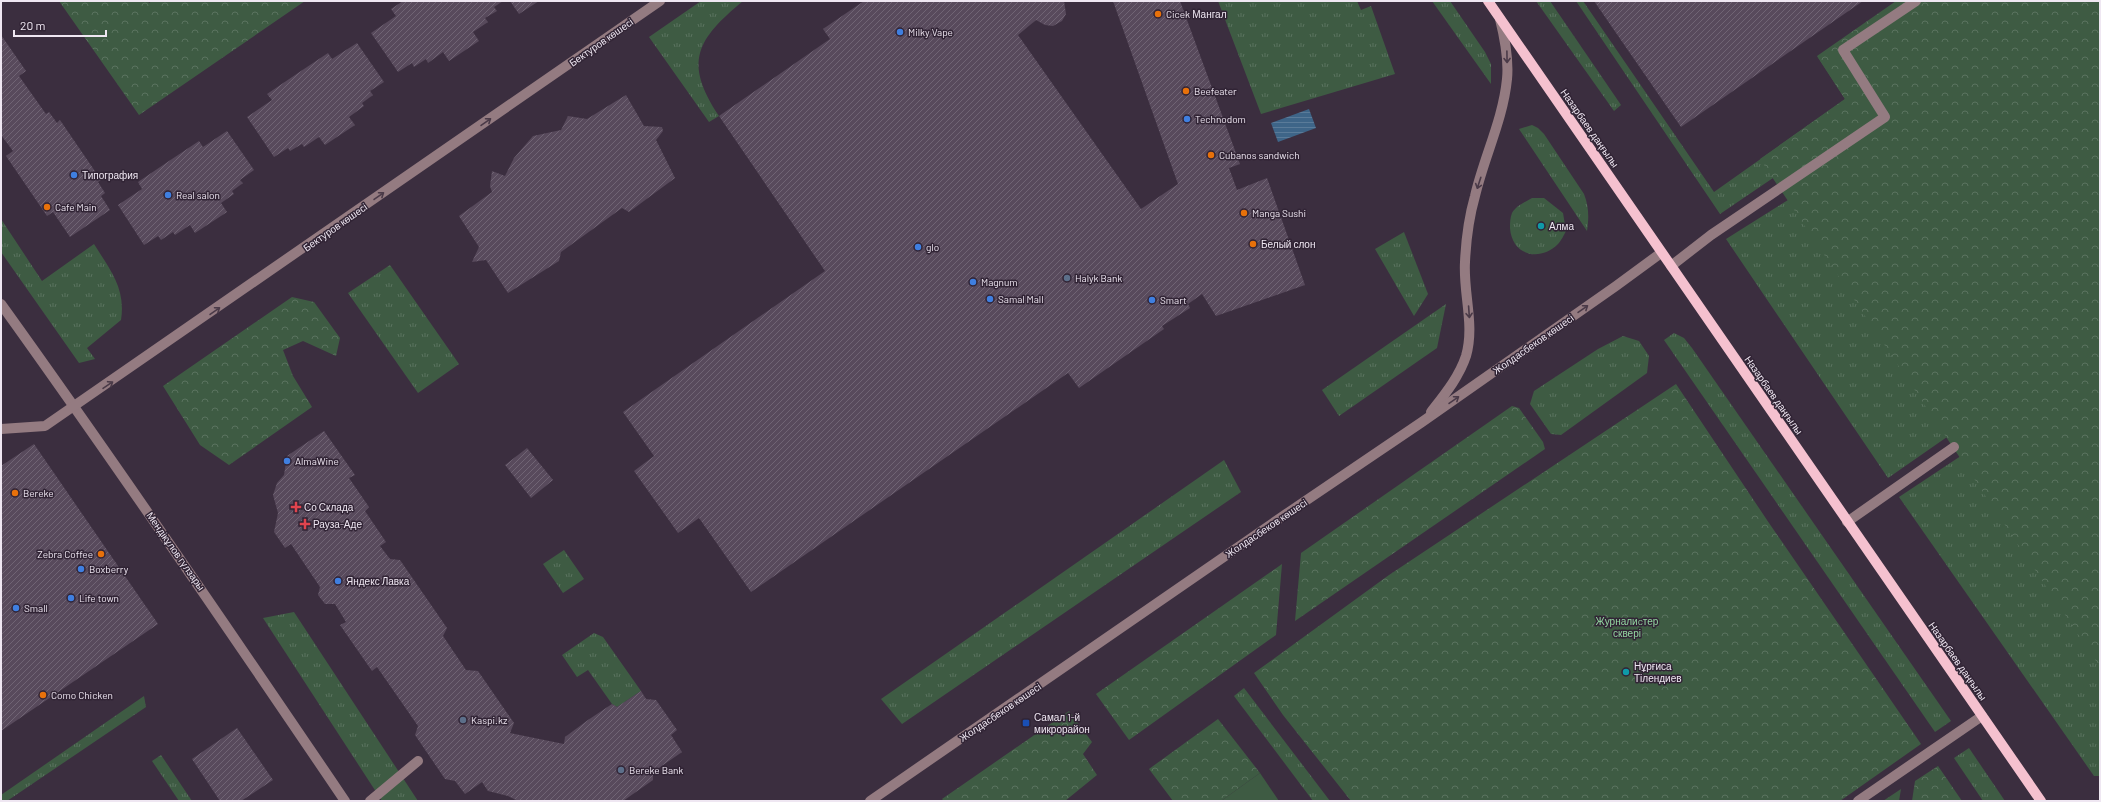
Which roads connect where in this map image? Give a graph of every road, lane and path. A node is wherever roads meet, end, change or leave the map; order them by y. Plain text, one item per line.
1 (660, 1) edge
2 (1488, 1) edge
3 (1916, 1) edge
4 (1500, 19) junction
5 (1661, 253) junction
6 (1670, 266) junction
7 (1, 304) edge
8 (75, 406) junction
9 (1422, 422) junction
10 (1, 429) edge
11 (1954, 447) dead end
12 (1847, 522) junction
13 (1982, 716) junction
14 (418, 761) dead end
15 (345, 801) edge
16 (370, 801) edge
17 (870, 801) edge
18 (1858, 801) edge
19 (2041, 801) edge

8 -> 1 street, Бектуров көшесі
2 - 4 main road, Назарбаев даңғылы
3 - 6 street
4 - 5 main road, Назарбаев даңғылы
4 -> 9 street
5 - 6 main road, Назарбаев даңғылы
9 -> 5 street, Жолдасбеков көшесі
6 - 12 main road, Назарбаев даңғылы
7 - 8 street, Мендікұлов гүлзары
8 - 10 street, Бектуров көшесі
8 - 15 street, Мендікұлов гүлзары
9 - 17 street, Жолдасбеков көшесі
11 - 12 street
12 - 13 main road, Назарбаев даңғылы
13 - 18 street
13 - 19 main road, Назарбаев даңғылы
14 - 16 street

